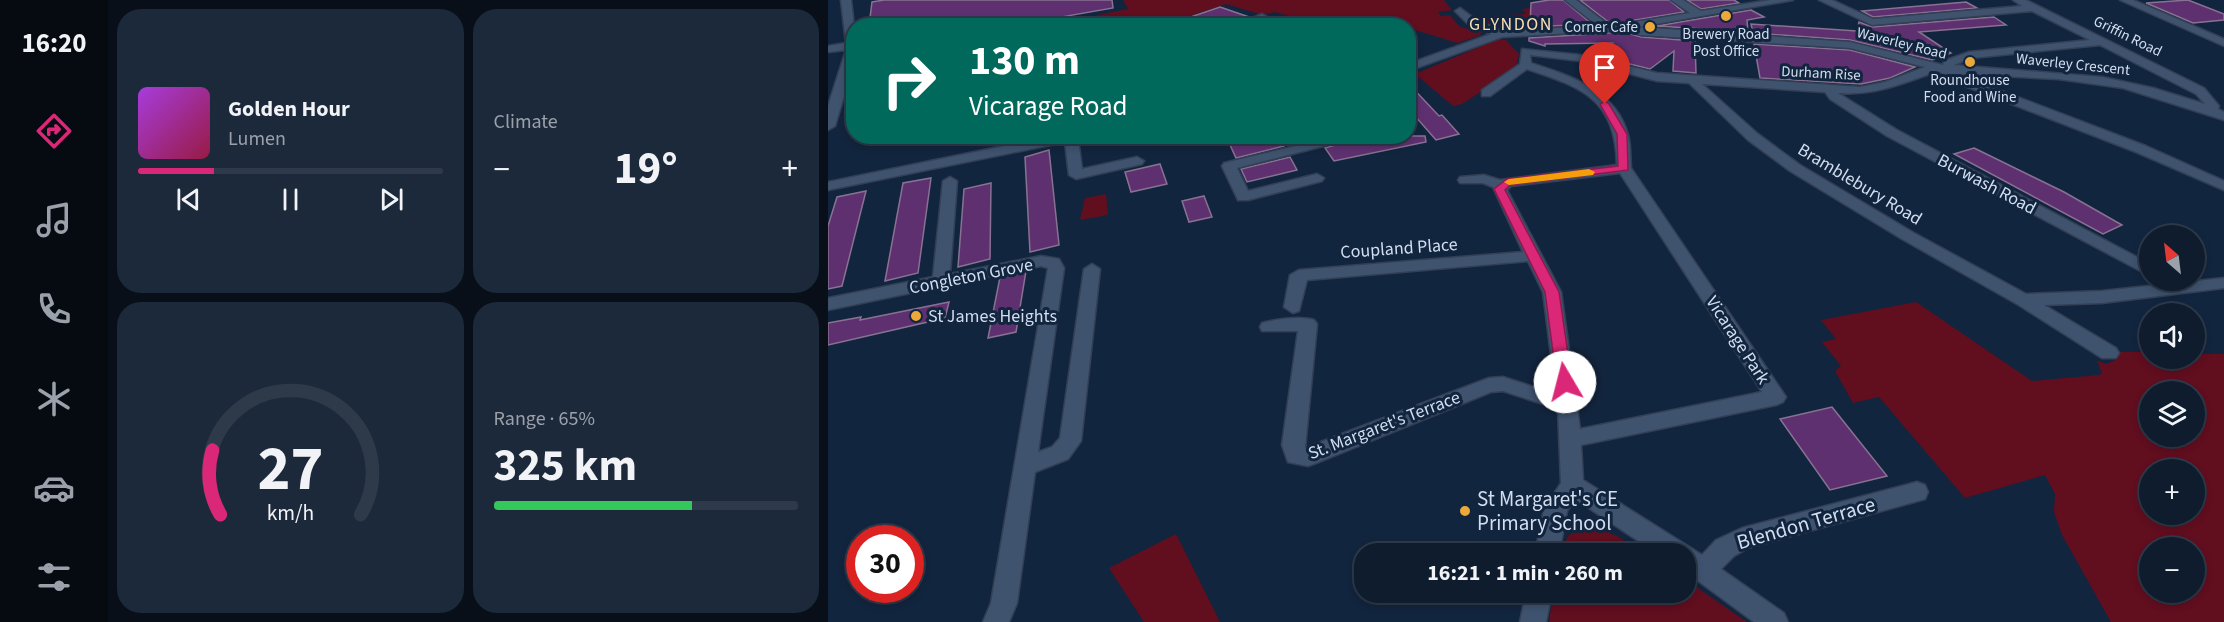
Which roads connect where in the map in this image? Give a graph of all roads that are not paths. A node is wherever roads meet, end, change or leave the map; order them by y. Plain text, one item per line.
1 (846, 0) edge
2 (1570, 0) edge
3 (1676, 0) edge
4 (1788, 0) edge
5 (1824, 0) edge
6 (2019, 0) edge
7 (2125, 0) edge
8 (2034, 8) junction
9 (1460, 11) dead end
10 (1699, 14) junction
11 (848, 18) edge
12 (1623, 26) junction
13 (1608, 29) junction
14 (2224, 30) edge
15 (2199, 32) junction
16 (1505, 34) junction
17 (2102, 42) junction
18 (2224, 43) edge
19 (846, 46) edge
20 (828, 49) edge
21 (1526, 51) junction
22 (846, 65) edge
23 (1416, 65) edge
24 (1526, 65) junction
25 (1934, 68) junction
26 (1949, 70) junction
27 (1694, 80) junction
28 (1830, 90) junction
29 (1486, 93) dead end
30 (2224, 100) edge
31 (2210, 105) junction
32 (2224, 116) edge
33 (828, 126) edge
34 (1038, 144) edge
35 (1074, 144) edge
36 (1312, 144) edge
37 (1137, 161) dead end
38 (1624, 168) junction
39 (1317, 178) dead end
40 (1464, 180) dead end
41 (950, 181) dead end
42 (828, 186) edge
43 (1503, 186) junction
44 (2224, 186) edge
45 (1533, 256) junction
46 (2139, 265) edge
47 (1092, 269) dead end
48 (940, 282) junction
49 (2224, 283) edge
50 (2205, 284) edge
51 (2139, 288) edge
52 (2022, 300) junction
53 (828, 304) edge
54 (1293, 307) dead end
55 (1269, 327) dead end
56 (2109, 353) dead end
57 (1568, 405) junction
58 (1571, 439) junction
59 (1024, 467) junction
60 (1572, 485) junction
61 (1917, 492) dead end
62 (1549, 543) edge
63 (1662, 543) edge
64 (1696, 563) edge
65 (1696, 565) edge
66 (1537, 603) edge
67 (999, 617) edge
68 (1533, 622) edge
69 (1775, 622) edge

1 - 11 street
2 - 13 street
3 - 10 street
4 - 10 street
5 - 8 street
6 - 8 street, Griffin Road
7 - 15 street
8 - 17 street, Griffin Road
9 - 16 street
10 - 12 street
12 - 13 street
12 - 25 street, Waverley Road
13 - 16 street
14 - 15 street
15 - 18 street
16 - 21 street
16 - 23 street
17 - 26 street
17 - 31 street, Griffin Road
19 - 20 street
21 - 24 street
21 - 27 street, Durham Rise
22 - 33 street
24 - 29 street
24 - 38 street
25 - 26 street, Waverley Road
25 - 28 street, Durham Rise
26 - 31 street, Waverley Crescent
26 - 44 street, Waverley Road
27 - 28 street, Durham Rise
27 - 52 street, Bramblebury Road
28 - 46 street, Burwash Road
30 - 31 street
31 - 32 street, Waverley Crescent
34 - 42 street
35 - 37 street
36 - 39 street
38 - 43 street
38 - 58 street, Vicarage Park
40 - 43 street
41 - 48 street
43 - 45 street
45 - 54 street, Coupland Place
45 - 57 street
47 - 59 street
48 - 53 street, Congleton Grove
48 - 59 street, Congleton Grove
49 - 50 street
51 - 52 street
52 - 56 street, Bramblebury Road
55 - 57 street, St. Margaret's Terrace
57 - 58 street
58 - 60 street
59 - 67 street, Congleton Grove
60 - 62 street
60 - 63 street
61 - 64 street, Blendon Terrace
65 - 69 street, Blendon Terrace
66 - 68 street

